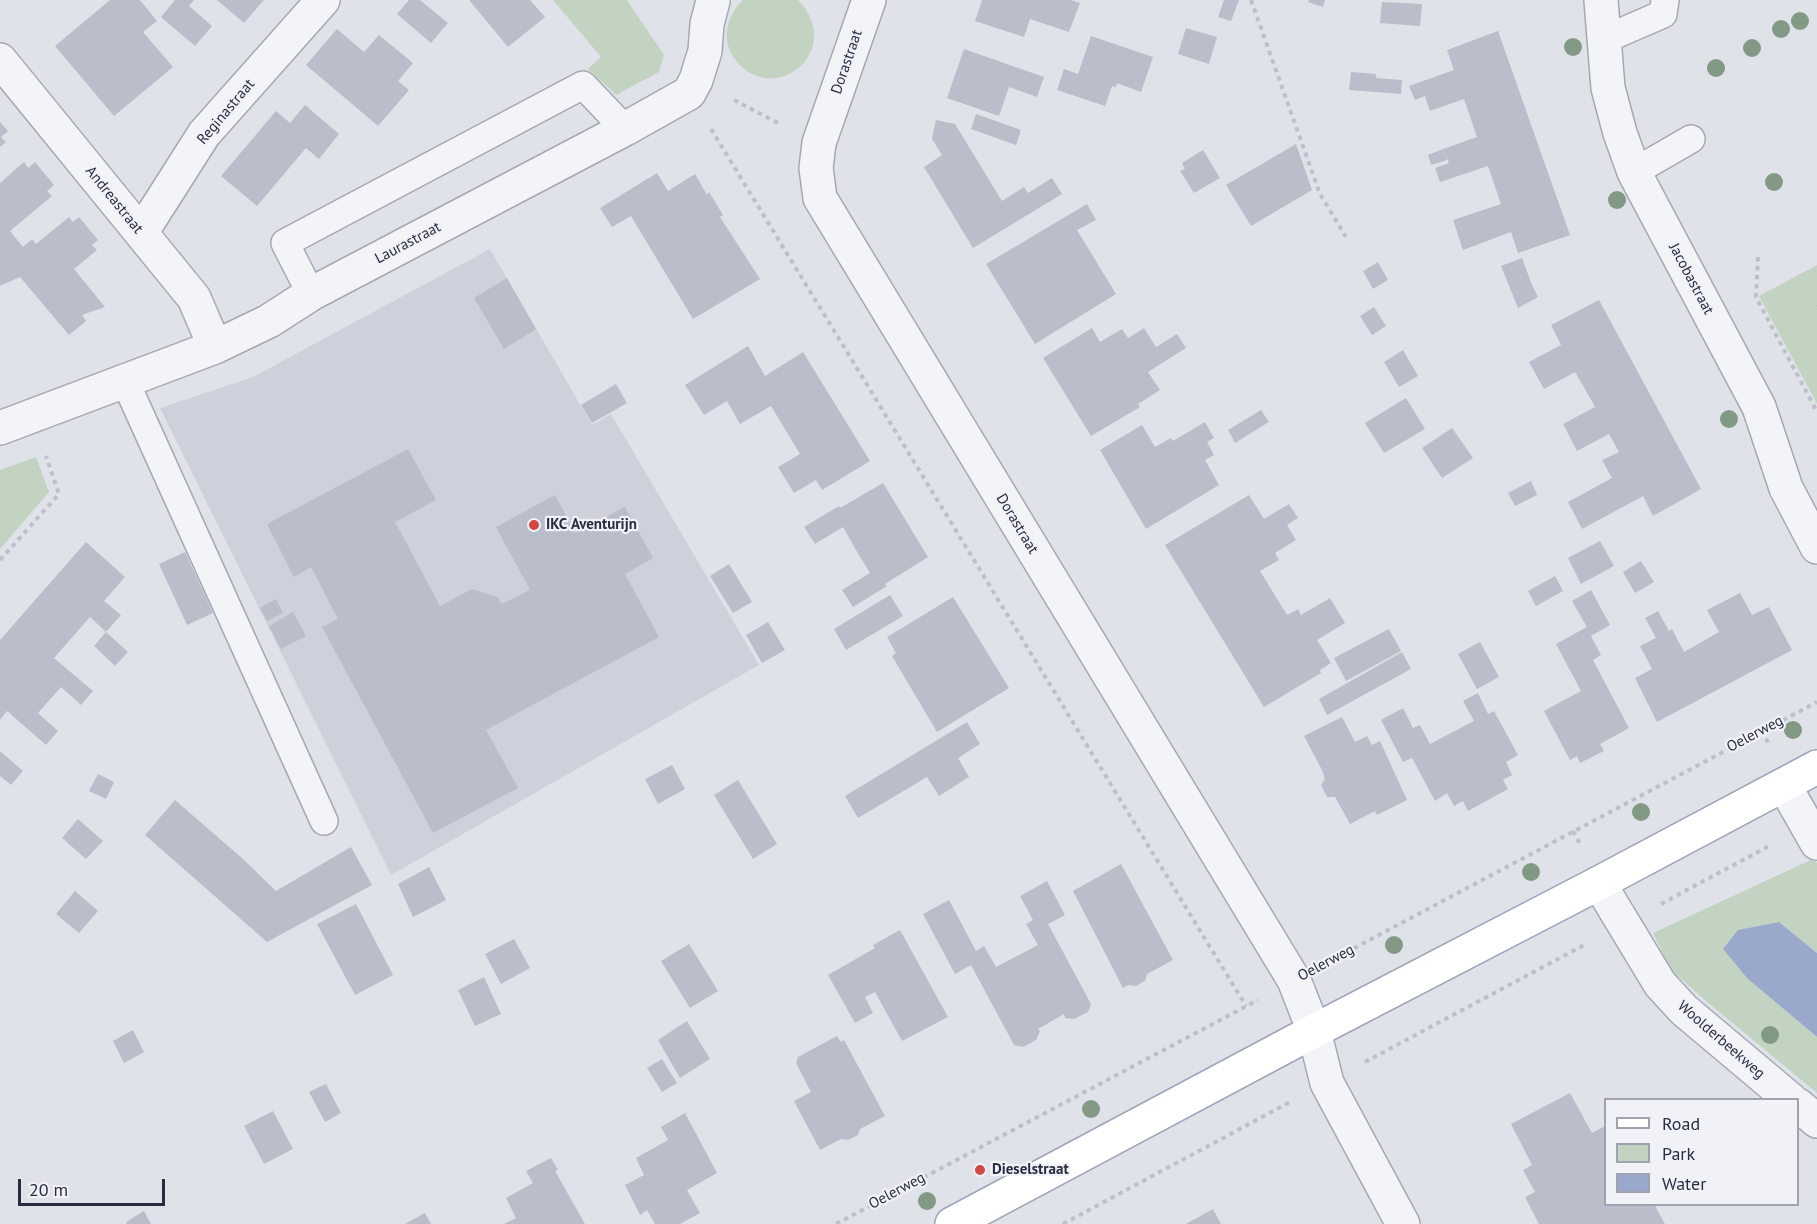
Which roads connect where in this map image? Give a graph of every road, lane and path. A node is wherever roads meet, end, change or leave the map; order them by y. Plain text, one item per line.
1 (322, 0) edge
2 (713, 0) edge
3 (1251, 0) edge
4 (1601, 0) edge
5 (1665, 0) edge
6 (864, 1) edge
7 (1603, 40) junction
8 (0, 60) edge
9 (692, 87) junction
10 (625, 129) junction
11 (1691, 139) dead end
12 (819, 143) junction
13 (1634, 172) junction
14 (141, 233) junction
15 (1346, 237) dead end
16 (1758, 257) dead end
17 (311, 294) junction
18 (215, 347) junction
19 (125, 381) junction
20 (1817, 412) edge
21 (32, 416) junction
22 (0, 428) edge
23 (1817, 547) edge
24 (0, 560) edge
25 (1817, 702) edge
26 (1817, 767) edge
27 (1784, 786) junction
28 (324, 821) dead end
29 (1811, 834) edge
30 (1599, 884) junction
31 (1623, 924) junction
32 (1294, 980) junction
33 (1246, 1006) junction
34 (1314, 1031) junction
35 (1327, 1083) junction
36 (1789, 1098) edge
37 (1799, 1107) edge
38 (1817, 1121) edge
39 (836, 1224) edge
40 (952, 1224) edge
41 (1063, 1224) edge
42 (1403, 1224) edge

1 - 14 street, Reginastraat
2 - 9 street
3 - 15 path
4 - 7 street, Jacobastraat
5 - 7 lane
6 - 12 street, Dorastraat
7 - 13 street, Jacobastraat
8 - 14 street, Andreastraat
9 - 10 street, Laurastraat
9 - 12 path
9 - 33 path
10 - 17 street, Laurastraat
10 - 17 lane
11 - 13 lane
12 - 32 street, Dorastraat
13 - 23 street, Jacobastraat
14 - 18 street, Andreastraat
16 - 20 path
17 - 18 street, Laurastraat
18 - 19 street, Laurastraat
19 - 21 street, Laurastraat
19 - 28 lane
21 - 22 street, Laurastraat
21 - 24 path
25 - 32 path, Oelerweg
26 - 27 main road
27 - 29 street
27 - 30 main road
29 - 31 path
30 - 31 street, Woolderbeekweg
30 - 34 main road
31 - 35 path
31 - 36 street, Woolderbeekweg
32 - 33 path, Oelerweg
32 - 34 street, Dorastraat
33 - 39 path, Oelerweg
34 - 35 street
34 - 40 main road
35 - 41 path
35 - 42 street
37 - 38 street

